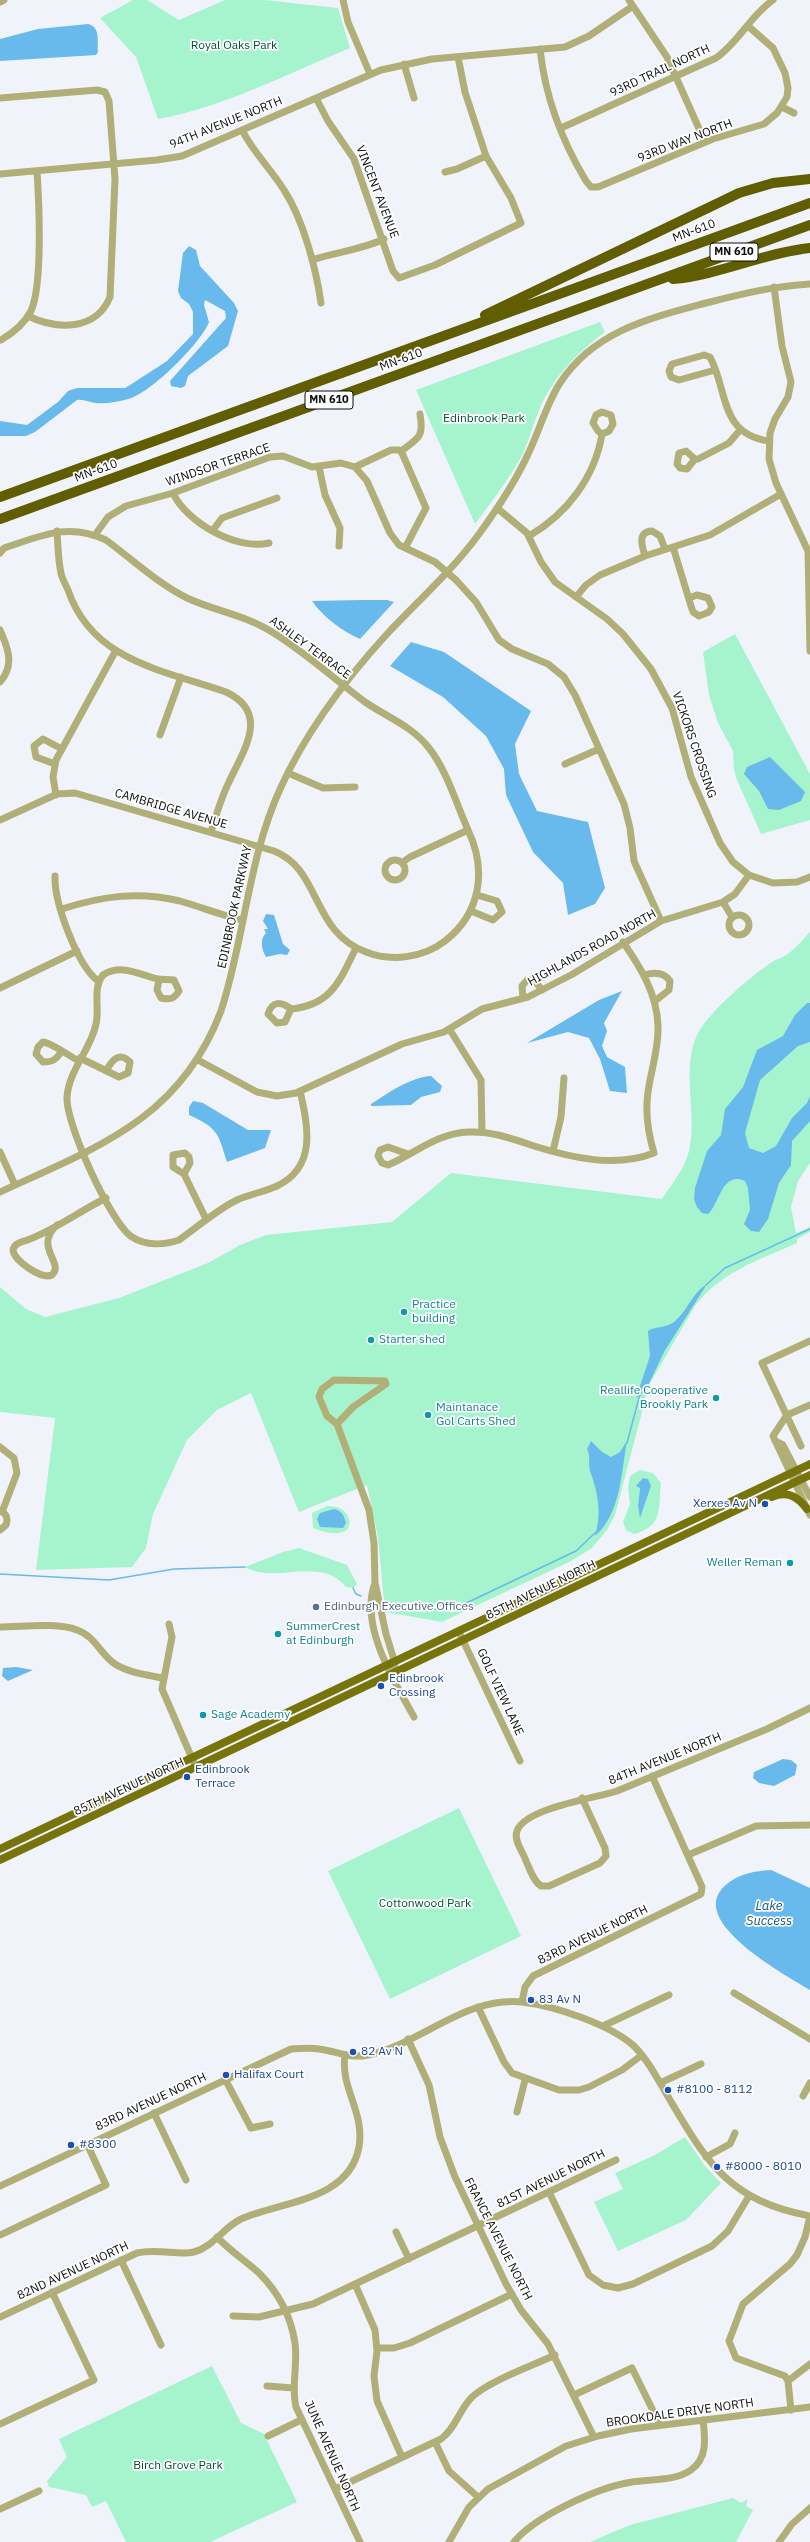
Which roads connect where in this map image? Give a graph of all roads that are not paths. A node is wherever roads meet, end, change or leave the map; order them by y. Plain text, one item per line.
1 (4, 0) edge
2 (344, 0) edge
3 (773, 0) edge
4 (0, 2) edge
5 (631, 3) edge
6 (748, 26) junction
7 (540, 49) junction
8 (458, 57) junction
9 (404, 64) junction
10 (370, 74) junction
11 (676, 76) junction
12 (0, 98) edge
13 (316, 98) junction
14 (414, 98) dead end
15 (782, 107) junction
16 (794, 114) dead end
17 (561, 128) junction
18 (242, 130) junction
19 (705, 142) junction
20 (486, 156) junction
21 (114, 164) junction
22 (37, 171) junction
23 (445, 172) dead end
24 (0, 174) edge
25 (810, 179) edge
26 (810, 203) edge
27 (810, 225) edge
28 (384, 239) junction
29 (810, 248) edge
30 (312, 260) junction
31 (659, 280) junction
32 (810, 284) edge
33 (774, 287) junction
34 (320, 302) dead end
35 (28, 316) junction
36 (1, 340) edge
37 (715, 370) junction
38 (293, 391) junction
39 (420, 414) dead end
40 (740, 430) junction
41 (602, 434) dead end
42 (769, 441) junction
43 (401, 451) junction
44 (695, 459) dead end
45 (319, 467) junction
46 (355, 467) junction
47 (173, 492) junction
48 (781, 494) junction
49 (0, 497) edge
50 (277, 498) dead end
51 (497, 508) junction
52 (0, 519) edge
53 (213, 530) junction
54 (57, 531) junction
55 (95, 535) junction
56 (529, 536) junction
57 (269, 543) dead end
58 (339, 546) dead end
59 (405, 548) junction
60 (669, 548) junction
61 (0, 552) edge
62 (645, 556) junction
63 (448, 572) junction
64 (576, 597) junction
65 (689, 598) dead end
66 (0, 630) edge
67 (810, 651) edge
68 (115, 652) junction
69 (181, 676) junction
70 (0, 682) edge
71 (344, 686) junction
72 (160, 735) dead end
73 (62, 749) junction
74 (599, 749) junction
75 (55, 764) junction
76 (565, 764) dead end
77 (288, 773) junction
78 (355, 787) dead end
79 (56, 795) junction
80 (0, 820) edge
81 (468, 830) junction
82 (211, 832) junction
83 (258, 847) junction
84 (403, 862) dead end
85 (749, 875) junction
86 (56, 876) dead end
87 (810, 877) edge
88 (477, 895) junction
89 (723, 902) junction
90 (62, 909) junction
91 (471, 911) junction
92 (732, 917) dead end
93 (242, 920) junction
94 (661, 921) junction
95 (623, 942) junction
96 (356, 948) junction
97 (77, 951) junction
98 (644, 975) junction
99 (98, 980) junction
100 (159, 980) dead end
101 (0, 988) edge
102 (542, 990) junction
103 (522, 998) junction
104 (655, 1001) junction
105 (291, 1009) dead end
106 (450, 1030) junction
107 (61, 1052) dead end
108 (80, 1060) junction
109 (198, 1060) junction
110 (106, 1071) dead end
111 (564, 1078) dead end
112 (300, 1091) junction
113 (482, 1132) junction
114 (553, 1151) junction
115 (0, 1152) edge
116 (84, 1153) junction
117 (408, 1154) dead end
118 (184, 1174) dead end
119 (15, 1185) junction
120 (0, 1192) edge
121 (106, 1198) junction
122 (206, 1219) junction
123 (57, 1226) junction
124 (810, 1341) edge
125 (370, 1380) junction
126 (374, 1393) junction
127 (810, 1404) edge
128 (787, 1415) junction
129 (337, 1424) junction
130 (801, 1446) dead end
131 (0, 1447) edge
132 (810, 1464) edge
133 (793, 1472) junction
134 (810, 1475) edge
135 (798, 1481) junction
136 (810, 1497) edge
137 (738, 1510) junction
138 (1, 1511) edge
139 (809, 1512) edge
140 (0, 1530) edge
141 (375, 1583) junction
142 (169, 1624) dead end
143 (0, 1627) edge
144 (459, 1632) junction
145 (386, 1634) junction
146 (376, 1637) junction
147 (464, 1641) junction
148 (395, 1663) junction
149 (386, 1667) junction
150 (392, 1675) junction
151 (163, 1678) junction
152 (810, 1708) edge
153 (414, 1717) dead end
154 (192, 1759) junction
155 (520, 1761) dead end
156 (196, 1768) junction
157 (652, 1776) junction
158 (582, 1798) junction
159 (810, 1825) edge
160 (0, 1849) edge
161 (688, 1855) junction
162 (0, 1860) edge
163 (734, 1993) dead end
164 (668, 1995) dead end
165 (522, 2002) junction
166 (478, 2007) junction
167 (603, 2026) junction
168 (408, 2039) junction
169 (810, 2039) edge
170 (345, 2055) junction
171 (642, 2055) junction
172 (701, 2064) dead end
173 (225, 2079) junction
174 (525, 2080) junction
175 (660, 2083) junction
176 (810, 2083) edge
177 (803, 2096) dead end
178 (517, 2112) dead end
179 (154, 2113) junction
180 (270, 2124) dead end
181 (735, 2133) dead end
182 (87, 2144) junction
183 (706, 2157) junction
184 (616, 2160) dead end
185 (186, 2180) dead end
186 (0, 2186) edge
187 (549, 2192) junction
188 (749, 2196) junction
189 (810, 2216) edge
190 (478, 2226) junction
191 (396, 2232) dead end
192 (0, 2235) edge
193 (217, 2237) junction
194 (409, 2259) junction
195 (121, 2260) junction
196 (355, 2284) junction
197 (52, 2292) junction
198 (512, 2294) junction
199 (285, 2311) junction
200 (233, 2316) dead end
201 (0, 2317) edge
202 (161, 2345) dead end
203 (377, 2348) junction
204 (555, 2355) junction
205 (810, 2364) edge
206 (788, 2381) junction
207 (268, 2386) dead end
208 (294, 2388) junction
209 (574, 2395) junction
210 (810, 2407) edge
211 (792, 2410) junction
212 (301, 2420) junction
213 (703, 2420) junction
214 (0, 2424) edge
215 (660, 2425) junction
216 (268, 2436) dead end
217 (594, 2437) junction
218 (435, 2442) junction
219 (402, 2457) junction
220 (335, 2489) junction
221 (39, 2491) dead end
222 (478, 2497) junction
223 (810, 2508) edge
224 (0, 2509) edge
225 (360, 2542) edge
226 (449, 2542) edge
227 (514, 2542) edge
228 (779, 2542) edge

1 - 4 street
2 - 10 street
3 - 6 street, 93RD TRAIL NORTH
5 - 7 street, 94TH AVENUE NORTH
5 - 11 street
6 - 11 street, 93RD TRAIL NORTH
6 - 15 street
7 - 8 street, 94TH AVENUE NORTH
7 - 17 street
8 - 9 street, 94TH AVENUE NORTH
8 - 20 street
9 - 10 street, 94TH AVENUE NORTH
9 - 14 street
10 - 13 street, 94TH AVENUE NORTH
11 - 17 street, 93RD TRAIL NORTH
11 - 19 street
12 - 21 street
13 - 18 street, 94TH AVENUE NORTH
13 - 28 street, VINCENT AVENUE
15 - 16 street
15 - 19 street, 93RD WAY NORTH
17 - 19 street, 93RD WAY NORTH
18 - 21 street, 94TH AVENUE NORTH
18 - 30 street
20 - 23 street
20 - 28 street, VINCENT AVENUE
21 - 22 street, 94TH AVENUE NORTH
21 - 35 street
22 - 24 street, 94TH AVENUE NORTH
22 - 35 street
25 - 38 highway
26 - 38 highway, MN-610 / MN 610
27 - 31 highway, MN-610 / MN 610
28 - 30 street
29 - 31 highway
30 - 34 street
31 - 52 highway, MN-610 / MN 610
32 - 33 street, EDINBROOK PARKWAY
33 - 42 street
33 - 51 street, EDINBROOK PARKWAY
35 - 36 street
37 - 37 street
37 - 40 street
38 - 49 highway, MN-610 / MN 610
39 - 43 street
40 - 42 street
40 - 44 street
41 - 56 street
42 - 48 street
43 - 46 street
43 - 59 street
45 - 46 street, WINDSOR TERRACE
45 - 47 street, WINDSOR TERRACE
45 - 58 street
46 - 59 street
47 - 53 street
47 - 55 street, WINDSOR TERRACE
48 - 60 street
48 - 67 street
50 - 53 street
51 - 56 street, VICKORS CROSSING
51 - 63 street, EDINBROOK PARKWAY
53 - 57 street
54 - 55 street, ASHLEY TERRACE
54 - 61 street, ASHLEY TERRACE
54 - 68 street
55 - 71 street, ASHLEY TERRACE
56 - 64 street, VICKORS CROSSING
59 - 63 street
60 - 62 street
60 - 62 street
60 - 65 street
62 - 64 street
63 - 71 street, EDINBROOK PARKWAY
63 - 74 street
64 - 85 street, VICKORS CROSSING
66 - 70 street
68 - 69 street
68 - 73 street
69 - 72 street
69 - 82 street
71 - 77 street, EDINBROOK PARKWAY
71 - 81 street, ASHLEY TERRACE
73 - 75 street
73 - 75 street
74 - 76 street
74 - 94 street
75 - 79 street
77 - 78 street
77 - 83 street, EDINBROOK PARKWAY
79 - 80 street, CAMBRIDGE AVENUE
79 - 82 street, CAMBRIDGE AVENUE
81 - 84 street
81 - 88 street, ASHLEY TERRACE
82 - 83 street, CAMBRIDGE AVENUE
83 - 93 street, EDINBROOK PARKWAY
83 - 96 street, CAMBRIDGE AVENUE
85 - 87 street
85 - 89 street, HIGHLANDS ROAD NORTH
86 - 90 street
88 - 91 street, ASHLEY TERRACE
88 - 91 street
89 - 92 street
89 - 94 street, HIGHLANDS ROAD NORTH
90 - 93 street
90 - 97 street
91 - 96 street, CAMBRIDGE AVENUE
93 - 109 street, EDINBROOK PARKWAY
94 - 95 street, HIGHLANDS ROAD NORTH
95 - 98 street
95 - 102 street, HIGHLANDS ROAD NORTH
96 - 105 street
97 - 99 street
97 - 101 street
98 - 104 street
98 - 104 street
99 - 100 street
99 - 108 street
102 - 103 street, HIGHLANDS ROAD NORTH
102 - 103 street
103 - 106 street, HIGHLANDS ROAD NORTH
104 - 114 street
106 - 112 street, HIGHLANDS ROAD NORTH
106 - 113 street
107 - 108 street
108 - 110 street
108 - 116 street
109 - 112 street, HIGHLANDS ROAD NORTH
109 - 116 street, EDINBROOK PARKWAY
111 - 114 street
112 - 122 street
113 - 114 street
113 - 117 street
115 - 119 street
116 - 119 street, EDINBROOK PARKWAY
116 - 121 street
118 - 122 street
119 - 120 street, EDINBROOK PARKWAY
121 - 122 street
121 - 123 street
123 - 123 street
124 - 128 street
125 - 126 street
125 - 126 street
125 - 129 street
126 - 129 street
127 - 128 street
128 - 130 street
128 - 133 street
129 - 141 street
131 - 138 street
132 - 133 main road, 85TH AVENUE NORTH
133 - 135 street
133 - 144 main road, 85TH AVENUE NORTH
134 - 135 main road, 85TH AVENUE NORTH
135 - 136 street
135 - 137 main road, 85TH AVENUE NORTH
135 - 139 street
137 - 139 main road
137 - 147 main road, 85TH AVENUE NORTH
138 - 140 street
141 - 145 street
141 - 146 street
142 - 151 street
143 - 151 street
144 - 147 street, GOLF VIEW LANE
144 - 148 main road, 85TH AVENUE NORTH
145 - 146 street
145 - 148 street
146 - 149 street
147 - 150 main road, 85TH AVENUE NORTH
147 - 155 street, GOLF VIEW LANE
148 - 149 main road, 85TH AVENUE NORTH
148 - 150 street
149 - 150 street
149 - 154 main road, 85TH AVENUE NORTH
150 - 153 street
150 - 156 main road, 85TH AVENUE NORTH
151 - 154 street
152 - 157 street, 84TH AVENUE NORTH
154 - 156 street
154 - 160 main road, 85TH AVENUE NORTH
156 - 162 main road, 85TH AVENUE NORTH
157 - 158 street, 84TH AVENUE NORTH
157 - 161 street
158 - 158 street, 84TH AVENUE NORTH
159 - 161 street
161 - 165 street, 83RD AVENUE NORTH
163 - 169 street
164 - 167 street
165 - 166 street, 83RD AVENUE NORTH
165 - 167 street
166 - 168 street, 83RD AVENUE NORTH
166 - 174 street
167 - 171 street
168 - 170 street, 83RD AVENUE NORTH
168 - 190 street, FRANCE AVENUE NORTH
170 - 173 street, 83RD AVENUE NORTH
170 - 193 street, 82ND AVENUE NORTH
171 - 174 street
171 - 175 street
172 - 175 street
173 - 179 street, 83RD AVENUE NORTH
173 - 180 street
174 - 178 street
175 - 183 street
176 - 177 street
179 - 182 street, 83RD AVENUE NORTH
179 - 185 street
181 - 183 street
182 - 186 street, 83RD AVENUE NORTH
182 - 192 street
183 - 188 street
184 - 187 street, 81ST AVENUE NORTH
187 - 188 street
187 - 190 street, 81ST AVENUE NORTH
188 - 189 street
189 - 206 street
190 - 194 street, 81ST AVENUE NORTH
190 - 198 street, FRANCE AVENUE NORTH
191 - 194 street
193 - 195 street, 82ND AVENUE NORTH
193 - 199 street, JUNE AVENUE NORTH
194 - 196 street, 81ST AVENUE NORTH
195 - 197 street, 82ND AVENUE NORTH
195 - 202 street
196 - 199 street, 81ST AVENUE NORTH
196 - 203 street
197 - 201 street, 82ND AVENUE NORTH
197 - 214 street
198 - 203 street
198 - 204 street, FRANCE AVENUE NORTH
199 - 200 street, 81ST AVENUE NORTH
199 - 208 street, JUNE AVENUE NORTH
203 - 219 street
204 - 209 street, FRANCE AVENUE NORTH
204 - 218 street
205 - 206 street
206 - 211 street
207 - 208 street
208 - 212 street, JUNE AVENUE NORTH
209 - 215 street
209 - 217 street, FRANCE AVENUE NORTH
210 - 211 street, BROOKDALE DRIVE NORTH
211 - 213 street, BROOKDALE DRIVE NORTH
212 - 216 street
212 - 220 street, JUNE AVENUE NORTH
213 - 215 street, BROOKDALE DRIVE NORTH
213 - 227 street
215 - 217 street, BROOKDALE DRIVE NORTH
217 - 222 street, BROOKDALE DRIVE NORTH
218 - 219 street
218 - 222 street
219 - 220 street
220 - 225 street, JUNE AVENUE NORTH
221 - 224 street
222 - 226 street, BROOKDALE DRIVE NORTH
223 - 228 street

